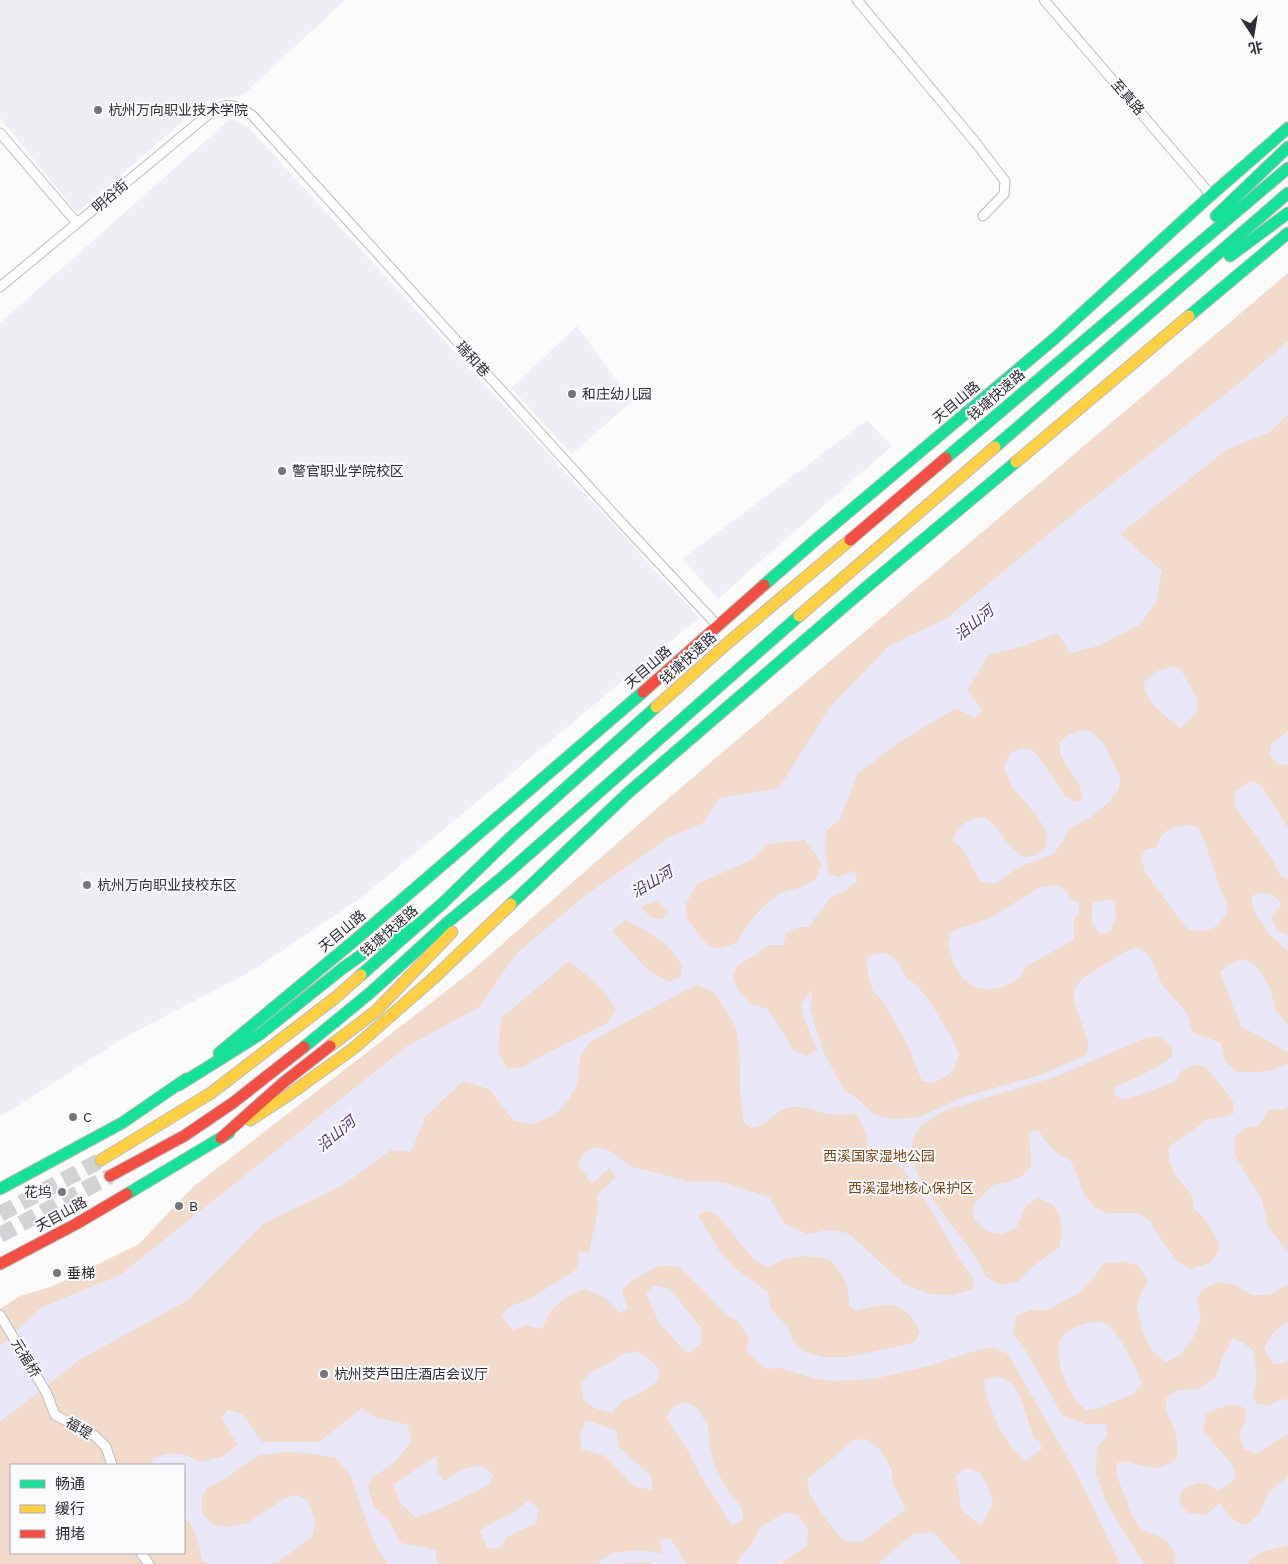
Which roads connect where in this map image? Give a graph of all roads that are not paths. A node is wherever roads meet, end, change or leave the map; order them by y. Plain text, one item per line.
1 (857, 0) edge
2 (1044, 0) edge
3 (221, 106) joint
4 (1288, 128) edge
5 (0, 133) edge
6 (1288, 147) edge
7 (1288, 168) edge
8 (1288, 193) edge
9 (1212, 195) junction
10 (1288, 213) edge
11 (983, 216) dead end
12 (77, 223) junction
13 (1288, 233) edge
14 (0, 287) edge
15 (1116, 314) junction
16 (1132, 330) junction
17 (718, 626) junction
18 (511, 837) junction
19 (505, 875) junction
20 (179, 1085) junction
21 (221, 1138) junction
22 (102, 1160) tunnel mouth
23 (110, 1176) tunnel mouth
24 (0, 1189) edge
25 (0, 1264) edge
26 (0, 1315) edge
27 (46, 1392) joint
28 (112, 1464) edge

1 - 11 street
2 - 9 street, 至真路
3 - 12 street, 明谷街
3 - 17 street, 瑞和巷
4 - 9 main road, 天目山路
5 - 12 street
6 - 15 main road
7 - 15 main road, 钱塘快速路
8 - 16 main road
9 - 17 main road, 天目山路
10 - 16 main road
12 - 14 street, 明谷街
13 - 21 main road, 天目山路
15 - 18 main road, 钱塘快速路
16 - 19 main road
17 - 20 main road, 天目山路
18 - 20 main road
18 - 22 main road, 钱塘快速路
19 - 21 main road
19 - 23 main road
20 - 24 main road, 天目山路
21 - 25 main road, 天目山路
26 - 27 street, 元福桥
27 - 28 street, 福堤

